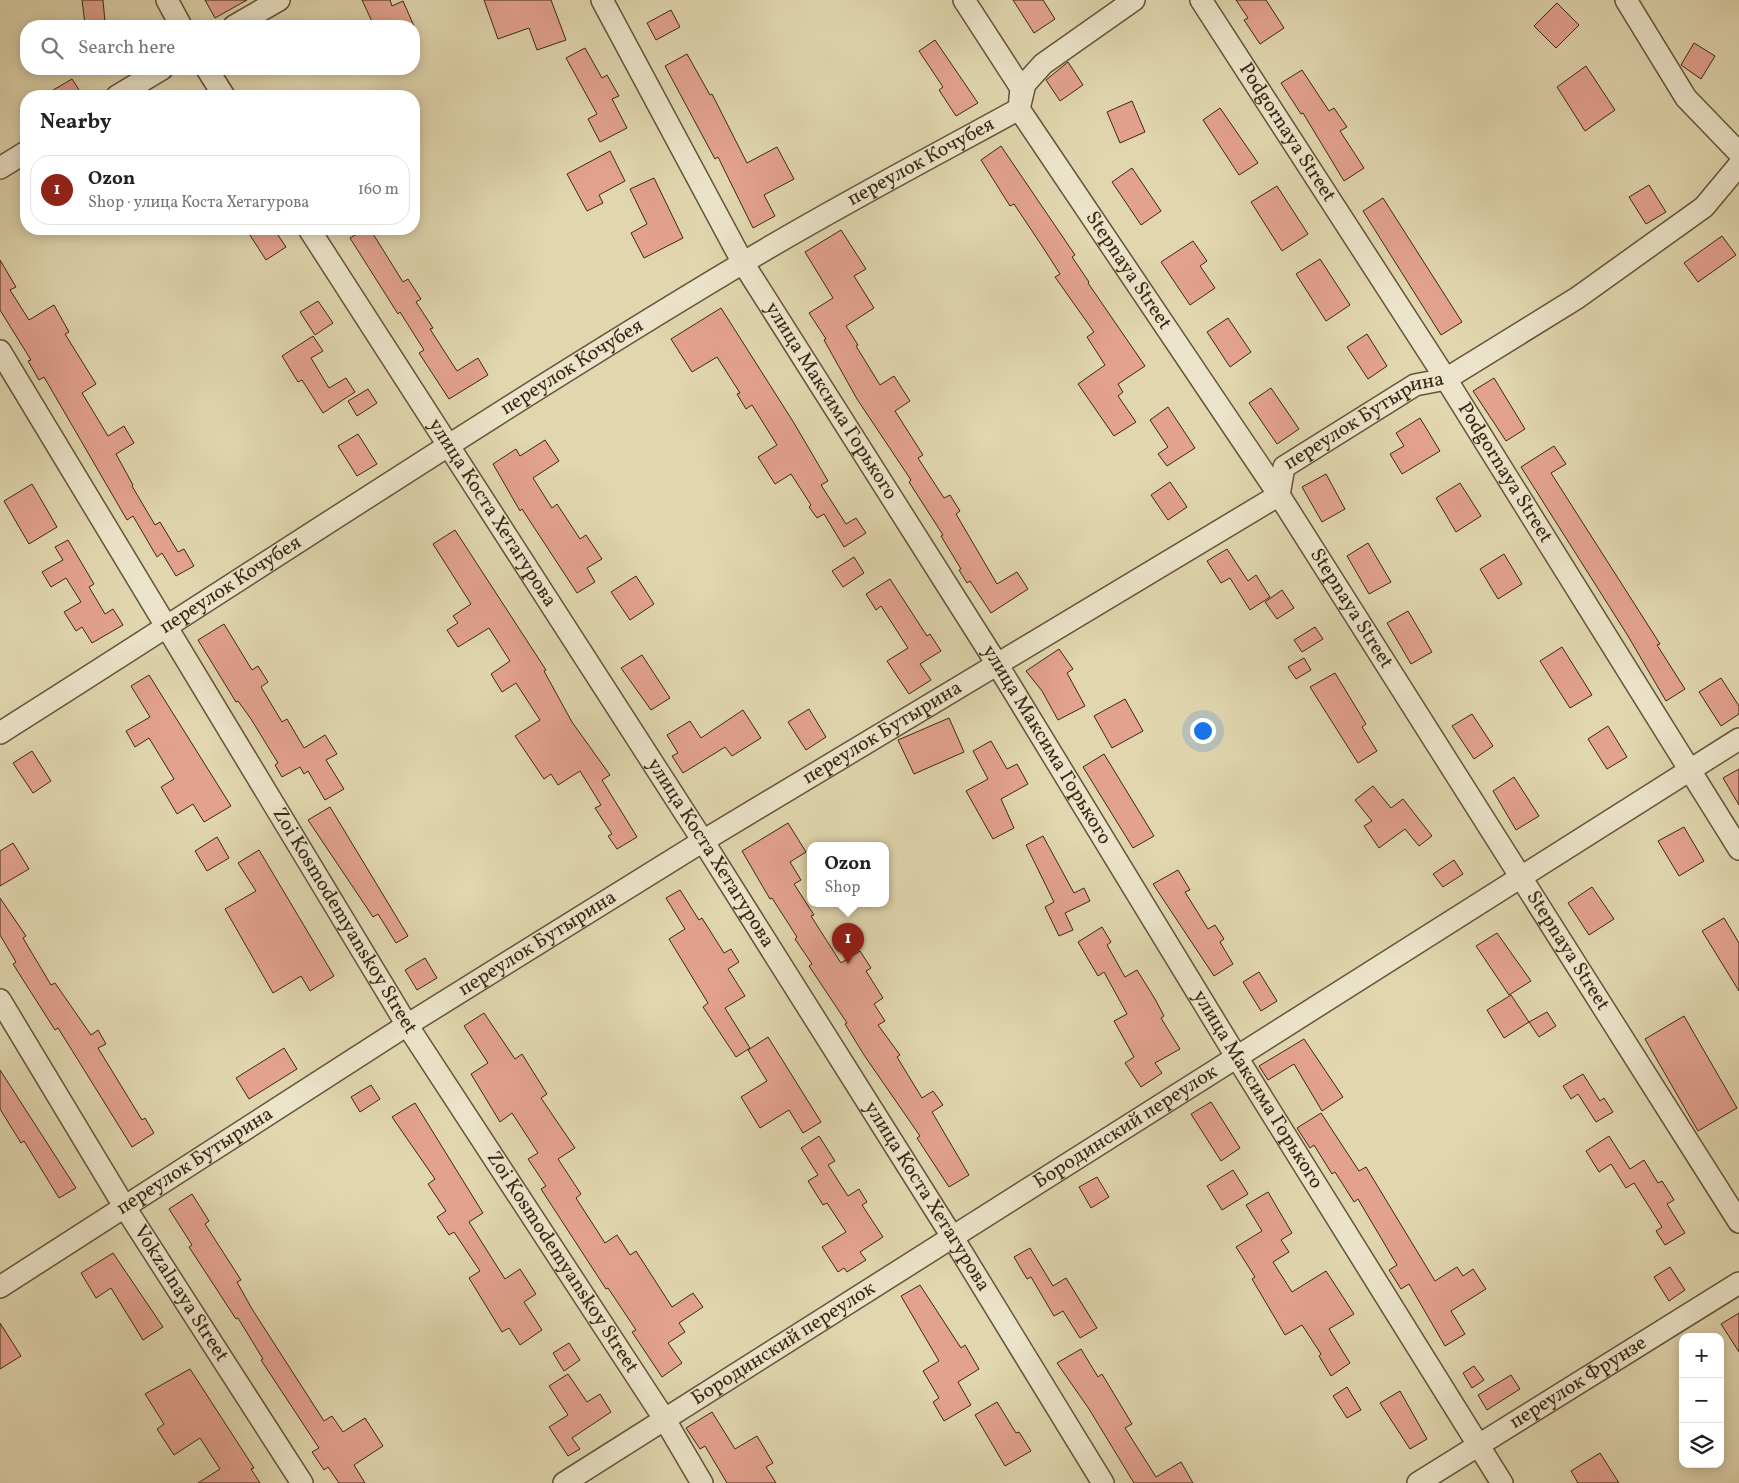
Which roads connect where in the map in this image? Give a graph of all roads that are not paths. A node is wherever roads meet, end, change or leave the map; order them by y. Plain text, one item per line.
1 (166, 0) edge
2 (279, 0) edge
3 (602, 0) edge
4 (964, 0) edge
5 (1134, 0) edge
6 (1201, 0) edge
7 (1626, 0) edge
8 (178, 20) edge
9 (244, 20) edge
10 (152, 75) edge
11 (211, 75) edge
12 (127, 90) edge
13 (220, 90) edge
14 (1019, 109) junction
15 (1739, 153) edge
16 (20, 156) edge
17 (1739, 165) edge
18 (0, 168) edge
19 (313, 235) edge
20 (743, 263) junction
21 (0, 351) edge
22 (1446, 379) junction
23 (447, 446) junction
24 (1279, 495) junction
25 (166, 628) junction
26 (997, 664) junction
27 (0, 733) edge
28 (1739, 739) edge
29 (1691, 770) junction
30 (703, 841) junction
31 (1739, 849) edge
32 (1520, 876) junction
33 (0, 1000) edge
34 (407, 1025) junction
35 (1236, 1056) junction
36 (124, 1206) junction
37 (1739, 1222) edge
38 (953, 1238) junction
39 (1739, 1283) edge
40 (0, 1287) edge
41 (665, 1420) junction
42 (1479, 1446) junction
43 (302, 1483) edge
44 (564, 1483) edge
45 (702, 1483) edge
46 (1103, 1483) edge
47 (1418, 1483) edge
48 (1502, 1483) edge

1 - 8 street
2 - 9 street
3 - 20 street, улица Максима Горького
4 - 14 street
5 - 14 street, переулок Кочубея
6 - 22 street, Podgornaya Street
7 - 15 street
10 - 12 street
11 - 13 street
14 - 20 street, переулок Кочубея
14 - 24 street, Stepnaya Street
16 - 18 street
17 - 22 street, переулок Бутырина
19 - 23 street, улица Коста Хетагурова
20 - 23 street, переулок Кочубея
20 - 26 street, улица Максима Горького
21 - 25 street, Zoi Kosmodemyanskoy Street
22 - 24 street, переулок Бутырина
22 - 29 street, Podgornaya Street
23 - 25 street, переулок Кочубея
23 - 30 street, улица Коста Хетагурова
24 - 26 street, переулок Бутырина
24 - 32 street, Stepnaya Street
25 - 27 street, переулок Кочубея
25 - 34 street, Zoi Kosmodemyanskoy Street
26 - 30 street, переулок Бутырина
26 - 35 street, улица Максима Горького
28 - 29 street, Бородинский переулок
29 - 31 street, Podgornaya Street
29 - 32 street, Бородинский переулок
30 - 34 street, переулок Бутырина
30 - 38 street, улица Коста Хетагурова
32 - 35 street, Бородинский переулок
32 - 37 street, Stepnaya Street
33 - 36 street, Vokzalnaya Street
34 - 36 street, переулок Бутырина
34 - 41 street, Zoi Kosmodemyanskoy Street
35 - 38 street, Бородинский переулок
35 - 42 street, улица Максима Горького
36 - 40 street, переулок Бутырина
36 - 43 street, Vokzalnaya Street
38 - 41 street, Бородинский переулок
38 - 46 street, улица Коста Хетагурова
39 - 42 street, переулок Фрунзе
41 - 44 street, Бородинский переулок
41 - 45 street, Zoi Kosmodemyanskoy Street
42 - 47 street, переулок Фрунзе
42 - 48 street, улица Максима Горького

